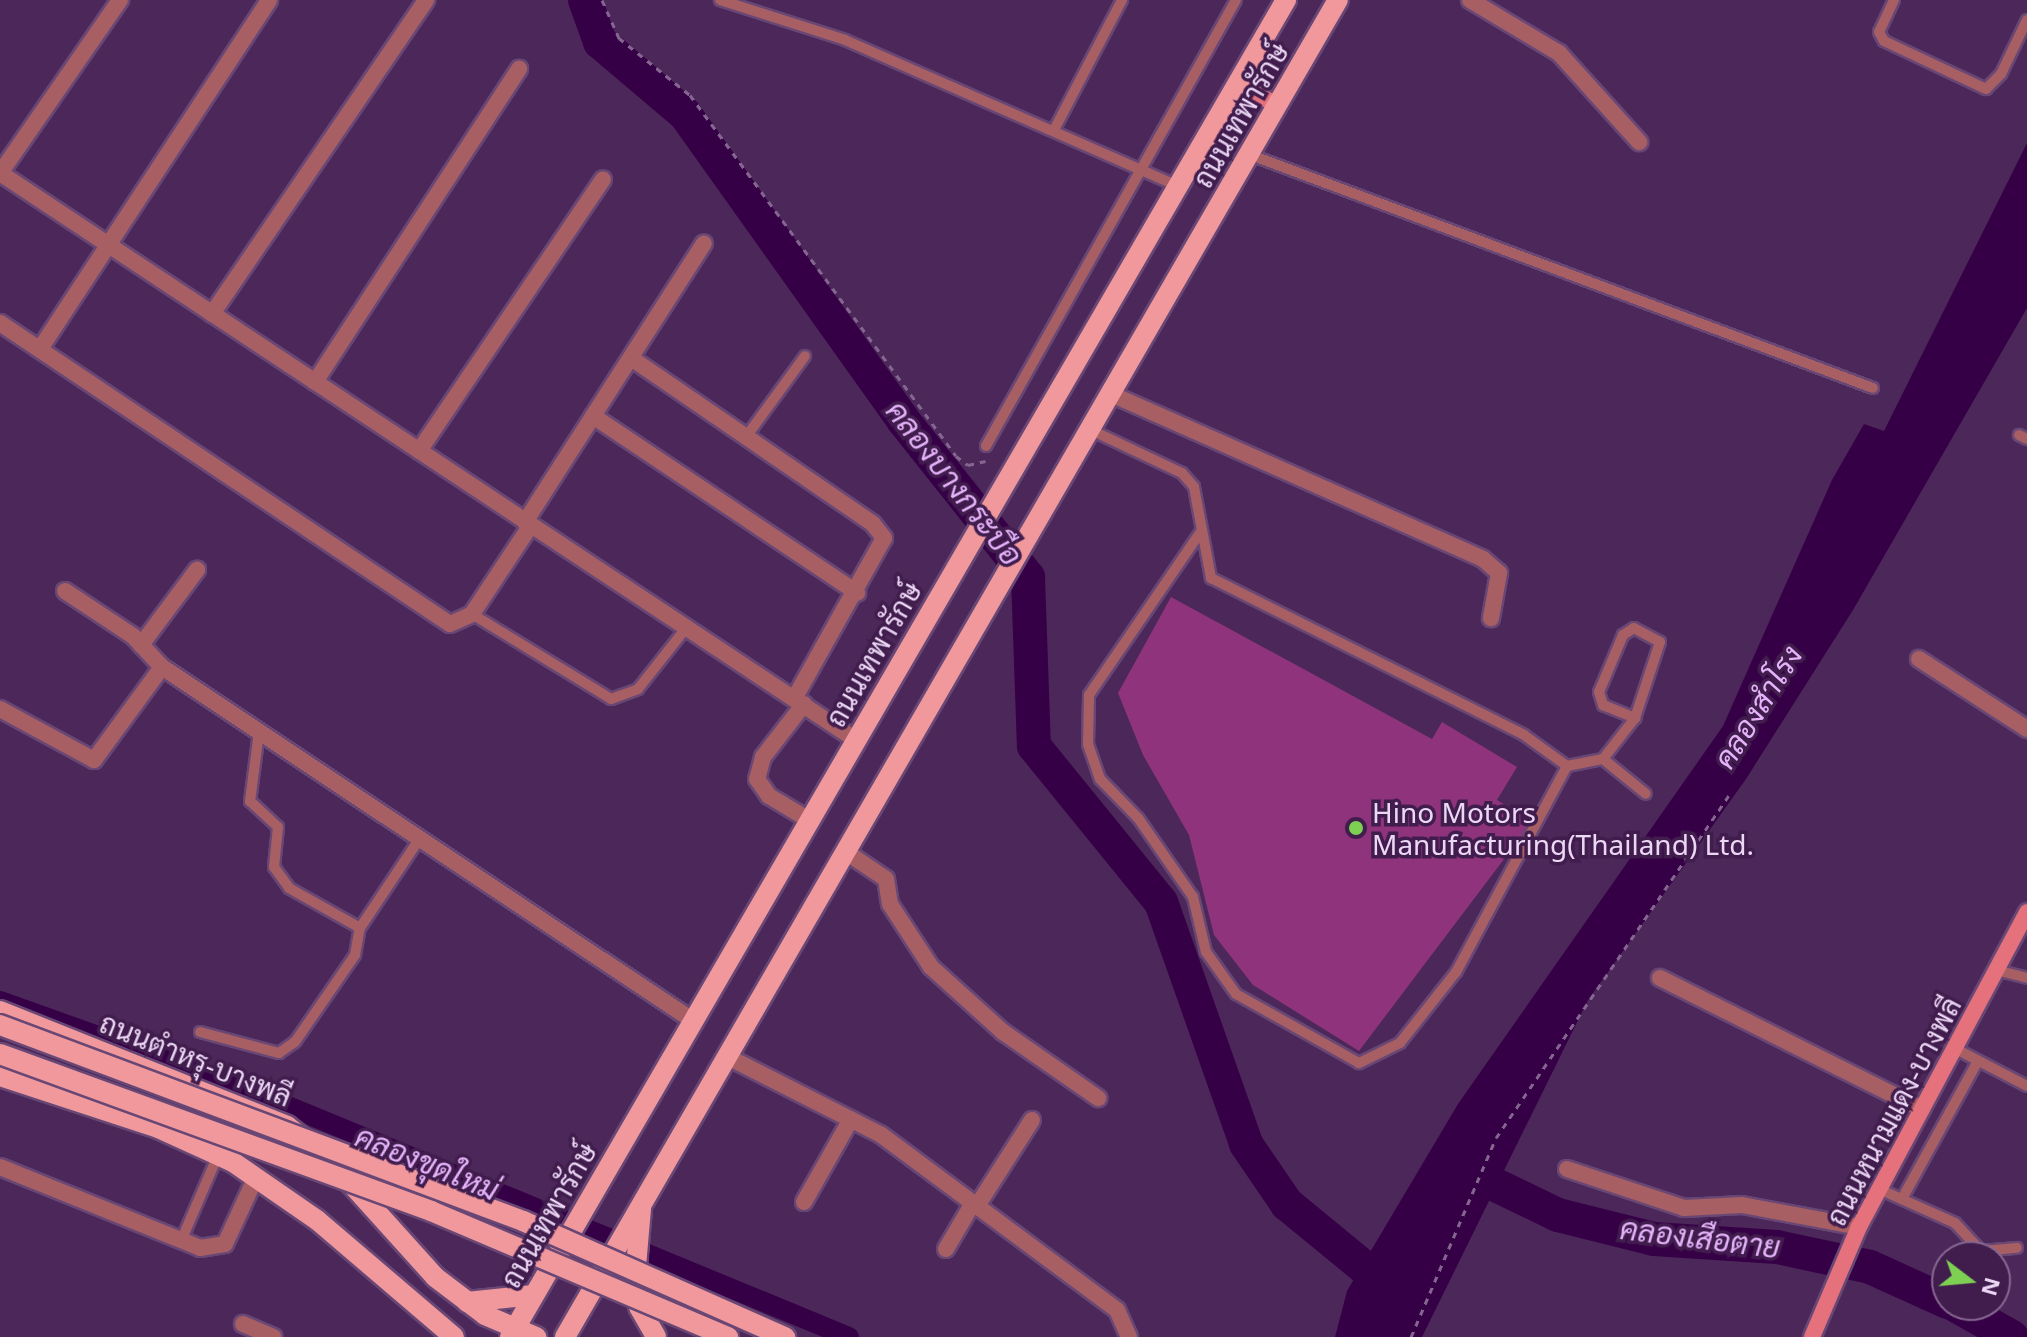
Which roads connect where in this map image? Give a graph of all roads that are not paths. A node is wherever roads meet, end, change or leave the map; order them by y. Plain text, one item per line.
1 (120, 0) edge
2 (269, 0) edge
3 (426, 0) edge
4 (720, 0) edge
5 (1122, 0) edge
6 (1236, 0) edge
7 (1286, 0) edge
8 (1338, 0) edge
9 (1470, 0) edge
10 (1894, 0) edge
11 (2027, 20) edge
12 (519, 69) dead end
13 (1236, 83) junction
14 (1277, 105) junction
15 (1054, 130) junction
16 (1639, 142) dead end
17 (1251, 155) junction
18 (1144, 167) junction
19 (603, 179) dead end
20 (1177, 186) junction
21 (704, 243) dead end
22 (107, 244) junction
23 (212, 314) junction
24 (0, 323) edge
25 (40, 349) junction
26 (805, 356) dead end
27 (631, 358) junction
28 (315, 382) junction
29 (1873, 388) dead end
30 (1111, 394) junction
31 (593, 416) junction
32 (1091, 430) junction
33 (746, 437) junction
34 (986, 446) dead end
35 (419, 451) junction
36 (528, 524) junction
37 (1200, 533) junction
38 (197, 570) dead end
39 (65, 591) dead end
40 (857, 593) junction
41 (472, 614) junction
42 (1491, 618) dead end
43 (687, 627) junction
44 (141, 645) junction
45 (1919, 659) dead end
46 (162, 667) junction
47 (800, 700) junction
48 (0, 709) edge
49 (1635, 718) junction
50 (2027, 729) edge
51 (259, 732) junction
52 (856, 740) junction
53 (1603, 759) junction
54 (1567, 766) junction
55 (1646, 794) dead end
56 (809, 820) junction
57 (420, 838) junction
58 (846, 852) junction
59 (2027, 912) edge
60 (360, 928) junction
61 (1996, 970) junction
62 (1660, 978) dead end
63 (2027, 978) edge
64 (0, 1011) edge
65 (692, 1020) junction
66 (0, 1025) edge
67 (200, 1032) dead end
68 (1954, 1048) junction
69 (0, 1054) edge
70 (726, 1056) junction
71 (1978, 1061) junction
72 (1, 1079) edge
73 (2027, 1086) edge
74 (1098, 1098) dead end
75 (1922, 1109) junction
76 (851, 1119) junction
77 (1032, 1120) dead end
78 (218, 1155) junction
79 (0, 1167) edge
80 (1567, 1169) dead end
81 (256, 1177) junction
82 (1879, 1189) junction
83 (1902, 1199) junction
84 (641, 1201) junction
85 (804, 1202) dead end
86 (975, 1205) junction
87 (1859, 1227) junction
88 (181, 1241) junction
89 (2017, 1248) dead end
90 (946, 1249) dead end
91 (534, 1295) junction
92 (466, 1301) junction
93 (243, 1324) dead end
94 (569, 1329) edge
95 (437, 1331) edge
96 (512, 1334) edge
97 (273, 1337) edge
98 (454, 1337) edge
99 (536, 1337) edge
100 (656, 1337) edge
101 (728, 1337) edge
102 (785, 1337) edge
103 (1129, 1337) edge
104 (1812, 1337) edge

1 - 22 street
2 - 22 street
3 - 23 street
4 - 15 lane
5 - 15 lane
6 - 18 lane
7 - 13 main road, ถนนเทพารักษ์
8 - 14 main road, ถนนเทพารักษ์
9 - 16 street
10 - 11 lane
12 - 28 street
13 - 14 main road
13 - 20 main road, ถนนเทพารักษ์
14 - 17 main road, ถนนเทพารักษ์
15 - 18 lane
17 - 29 lane
17 - 30 main road, ถนนเทพารักษ์
18 - 20 lane
18 - 34 lane
19 - 35 street
20 - 52 main road, ถนนเทพารักษ์
21 - 27 street
22 - 23 street
22 - 25 street
23 - 28 street
24 - 25 street
25 - 41 street
26 - 33 lane
27 - 31 street
27 - 33 street
28 - 35 street
30 - 32 main road, ถนนเทพารักษ์
30 - 42 street
31 - 36 street
31 - 40 street
32 - 37 lane
32 - 58 main road, ถนนเทพารักษ์
33 - 40 street
35 - 36 street
36 - 41 street
36 - 43 street
37 - 54 lane
37 - 54 lane
38 - 44 street
39 - 44 street
40 - 47 street
41 - 43 lane
43 - 47 street
44 - 46 street
45 - 50 street
46 - 48 street
46 - 51 street
47 - 52 street
47 - 56 street
49 - 49 lane
49 - 53 lane
51 - 57 street
51 - 60 lane
52 - 56 main road, ถนนเทพารักษ์
53 - 54 lane
53 - 55 lane
56 - 65 main road, ถนนเทพารักษ์
57 - 60 lane
57 - 65 street
58 - 70 main road, ถนนเทพารักษ์
58 - 74 street
59 - 61 main road, ถนนหนามแดง-บางพลี
60 - 67 lane
61 - 63 lane
61 - 68 main road, ถนนหนามแดง-บางพลี
62 - 75 street
64 - 92 main road, ถนนตำหรุ-บางพลี, bridge
65 - 91 main road, ถนนเทพารักษ์, bridge
66 - 102 main road, bridge
68 - 71 lane
68 - 75 main road, ถนนหนามแดง-บางพลี
69 - 101 main road, bridge
70 - 76 street
70 - 84 main road, ถนนเทพารักษ์
71 - 73 lane
71 - 83 lane
72 - 78 main road
75 - 82 main road, ถนนหนามแดง-บางพลี
76 - 85 street
76 - 86 street
77 - 86 street
78 - 81 main road
78 - 88 lane
79 - 88 street
80 - 87 street
81 - 88 street
81 - 95 main road
82 - 83 lane
82 - 87 main road, ถนนหนามแดง-บางพลี
83 - 89 lane
84 - 94 main road, ถนนเทพารักษ์, bridge
84 - 100 main road
86 - 90 street
86 - 103 street
87 - 104 main road, ถนนหนามแดง-บางพลี
91 - 92 main road
91 - 96 main road, ถนนเทพารักษ์
92 - 96 main road, ถนนตำหรุ-บางพลี
93 - 97 street
95 - 98 main road
96 - 99 main road, ถนนตำหรุ-บางพลี

